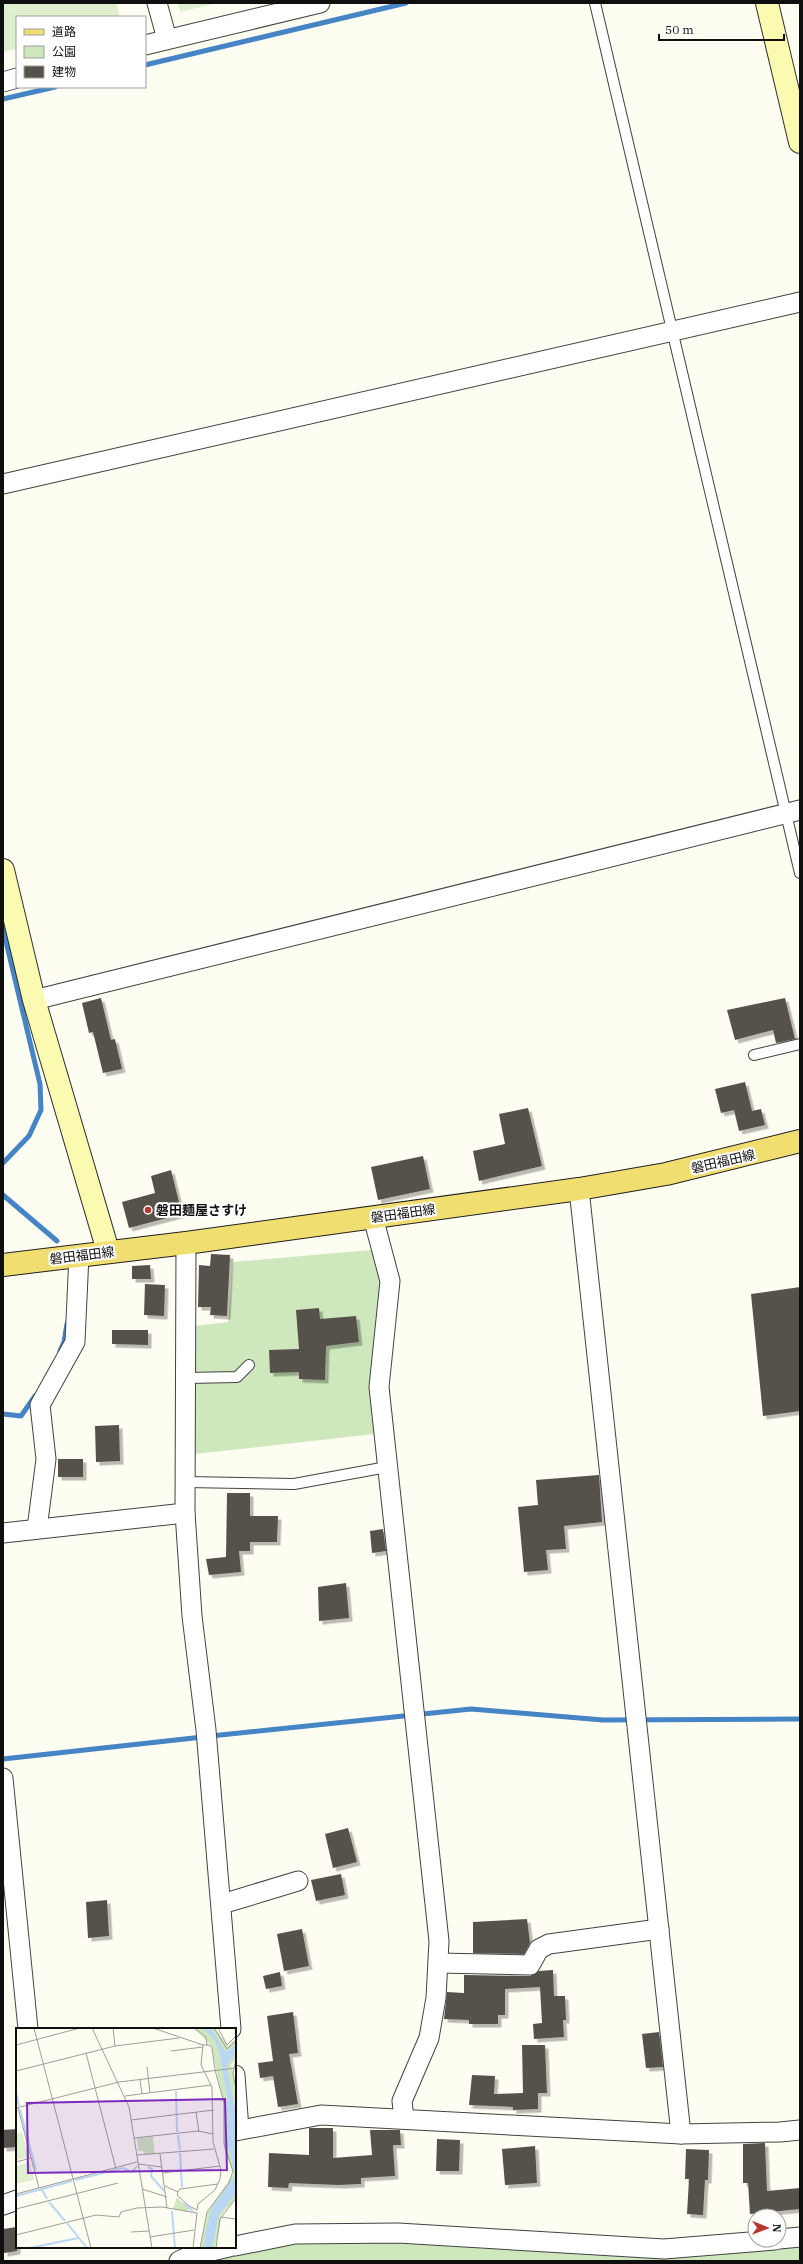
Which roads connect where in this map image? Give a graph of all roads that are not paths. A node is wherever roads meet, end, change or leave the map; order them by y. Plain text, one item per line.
1 (157, 3) edge
2 (320, 3) edge
3 (595, 3) edge
4 (767, 3) edge
5 (167, 39) junction
6 (146, 45) edge
7 (16, 78) edge
8 (3, 82) edge
9 (800, 142) edge
10 (800, 302) edge
11 (673, 331) junction
12 (3, 484) edge
13 (792, 812) edge
14 (3, 870) edge
15 (800, 873) edge
16 (34, 1000) junction
17 (800, 1044) edge
18 (754, 1055) dead end
19 (800, 1142) edge
20 (579, 1189) junction
21 (373, 1217) junction
22 (186, 1244) junction
23 (108, 1251) junction
24 (79, 1255) junction
25 (3, 1265) edge
26 (249, 1365) dead end
27 (186, 1378) junction
28 (386, 1467) junction
29 (186, 1482) junction
30 (185, 1513) junction
31 (37, 1528) junction
32 (3, 1533) edge
33 (3, 1778) edge
34 (298, 1881) dead end
35 (222, 1904) junction
36 (659, 1929) junction
37 (438, 1962) junction
38 (28, 2028) edge
39 (231, 2028) edge
40 (236, 2103) edge
41 (404, 2119) junction
42 (800, 2130) edge
43 (237, 2131) edge
44 (682, 2134) junction
45 (16, 2200) edge
46 (3, 2205) edge
47 (800, 2237) edge
48 (787, 2239) edge
49 (747, 2242) edge
50 (236, 2246) edge
51 (225, 2248) edge
52 (178, 2261) edge

1 - 5 street
2 - 5 street
3 - 11 lane
4 - 9 street
5 - 6 street
7 - 8 street
10 - 11 street
11 - 12 street
11 - 13 lane
13 - 15 lane
13 - 16 street
14 - 16 street
16 - 23 street
17 - 18 lane
19 - 20 main road, 磐田福田線
20 - 21 main road, 磐田福田線
20 - 36 street
21 - 22 main road, 磐田福田線
21 - 28 street
22 - 23 main road, 磐田福田線
22 - 27 street
23 - 24 main road, 磐田福田線
24 - 25 main road, 磐田福田線
24 - 31 street
26 - 27 lane
27 - 29 street
28 - 29 lane
28 - 37 street
29 - 30 street
30 - 31 street
30 - 35 street
31 - 32 street
33 - 38 street
34 - 35 street
35 - 39 street
36 - 37 street
36 - 44 street
37 - 41 street
40 - 43 street
41 - 43 street
41 - 44 street
42 - 44 street
45 - 46 street
47 - 48 street
49 - 50 street
51 - 52 street

